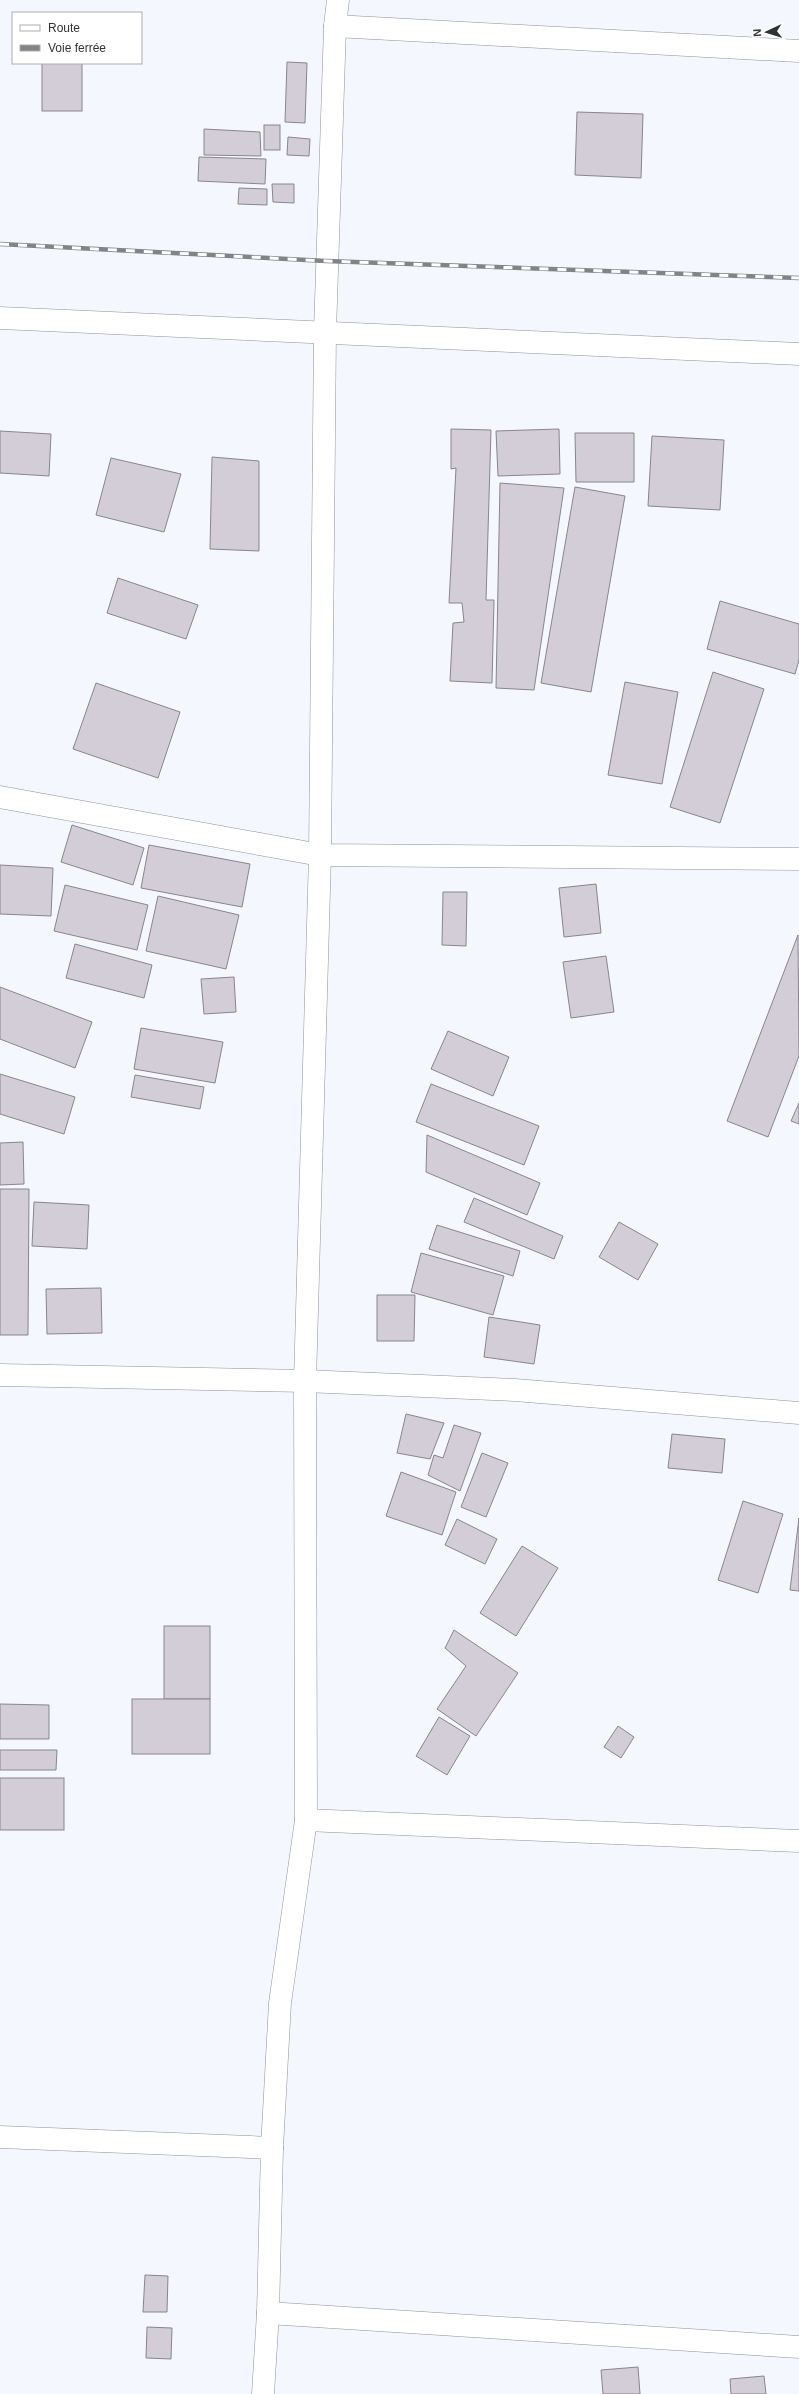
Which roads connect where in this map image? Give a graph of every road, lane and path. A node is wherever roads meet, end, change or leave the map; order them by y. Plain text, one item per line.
1 (338, 0) edge
2 (335, 26) junction
3 (799, 51) edge
4 (0, 318) edge
5 (324, 332) junction
6 (799, 354) edge
7 (0, 797) edge
8 (320, 855) junction
9 (799, 859) edge
10 (0, 1375) edge
11 (305, 1380) junction
12 (799, 1413) edge
13 (306, 1820) junction
14 (799, 1841) edge
15 (0, 2137) edge
16 (272, 2148) junction
17 (268, 2313) junction
18 (799, 2347) edge
19 (263, 2394) edge

1 - 2 main road
2 - 3 main road
2 - 5 main road
4 - 5 main road
5 - 6 main road
5 - 8 main road
7 - 8 main road
8 - 9 main road
8 - 11 main road
10 - 11 main road
11 - 12 main road
11 - 13 main road
13 - 14 main road
13 - 16 main road
15 - 16 main road
16 - 17 main road
17 - 18 main road
17 - 19 main road

